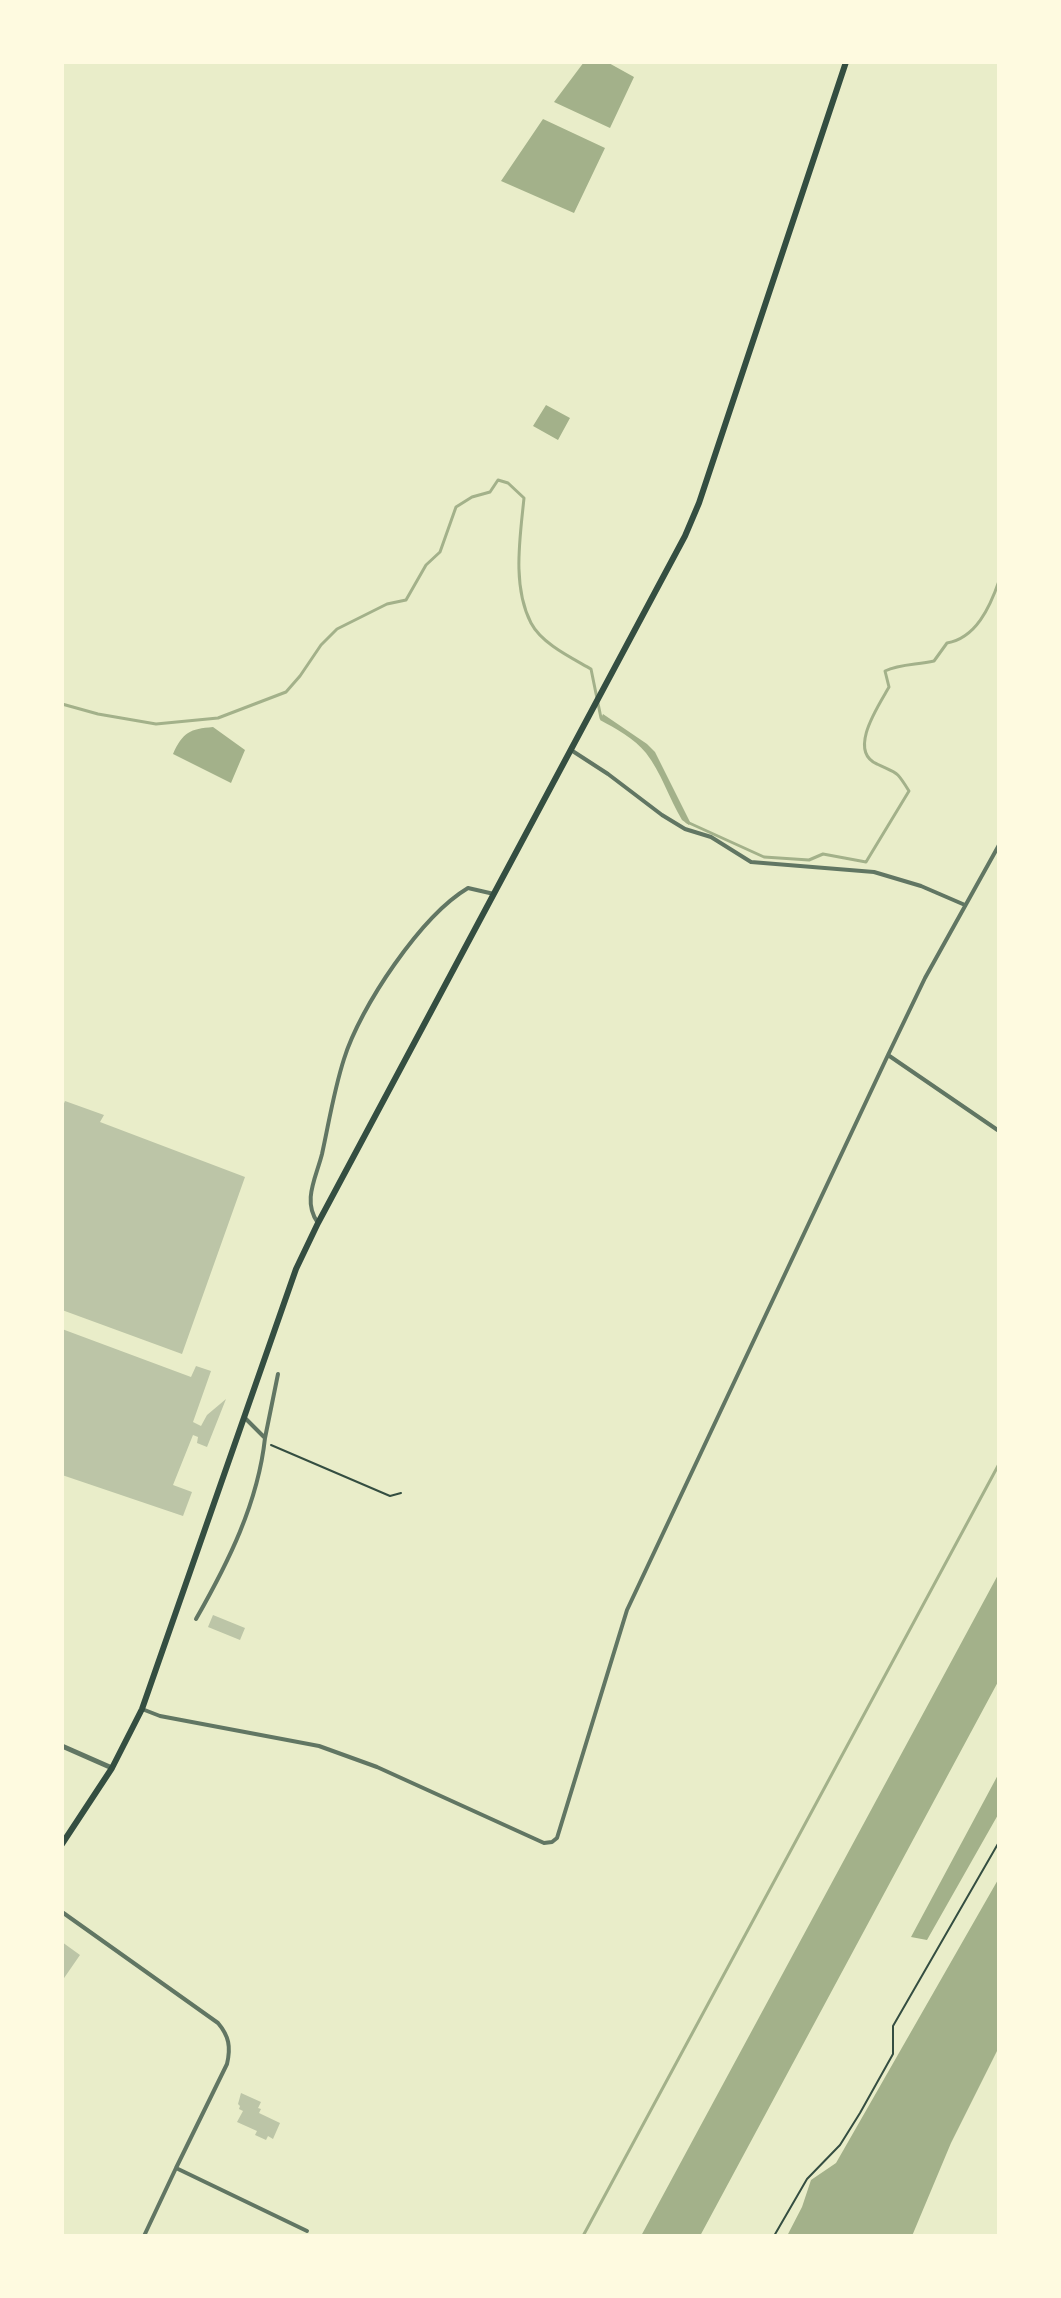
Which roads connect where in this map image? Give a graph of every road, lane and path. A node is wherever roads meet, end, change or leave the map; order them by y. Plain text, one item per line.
1 (846, 62) edge
2 (571, 750) junction
3 (999, 845) edge
4 (494, 894) junction
5 (966, 905) junction
6 (888, 1055) junction
7 (999, 1131) edge
8 (318, 1223) junction
9 (278, 1374) dead end
10 (244, 1417) junction
11 (265, 1438) junction
12 (401, 1493) dead end
13 (196, 1619) dead end
14 (142, 1709) junction
15 (62, 1746) edge
16 (112, 1768) junction
17 (999, 1842) edge
18 (62, 1844) edge
19 (62, 1912) edge
20 (176, 2168) junction
21 (307, 2231) dead end
22 (144, 2236) edge
23 (774, 2236) edge

1 - 2 main road
2 - 4 main road
2 - 5 street
3 - 5 street
4 - 8 main road
4 - 8 street
5 - 6 street
6 - 7 street
6 - 14 street
8 - 10 main road
9 - 11 street
10 - 11 street
10 - 14 main road
11 - 12 path
11 - 13 street
14 - 16 main road
15 - 16 street
16 - 18 main road
17 - 23 path
19 - 20 street
20 - 21 street
20 - 22 street

